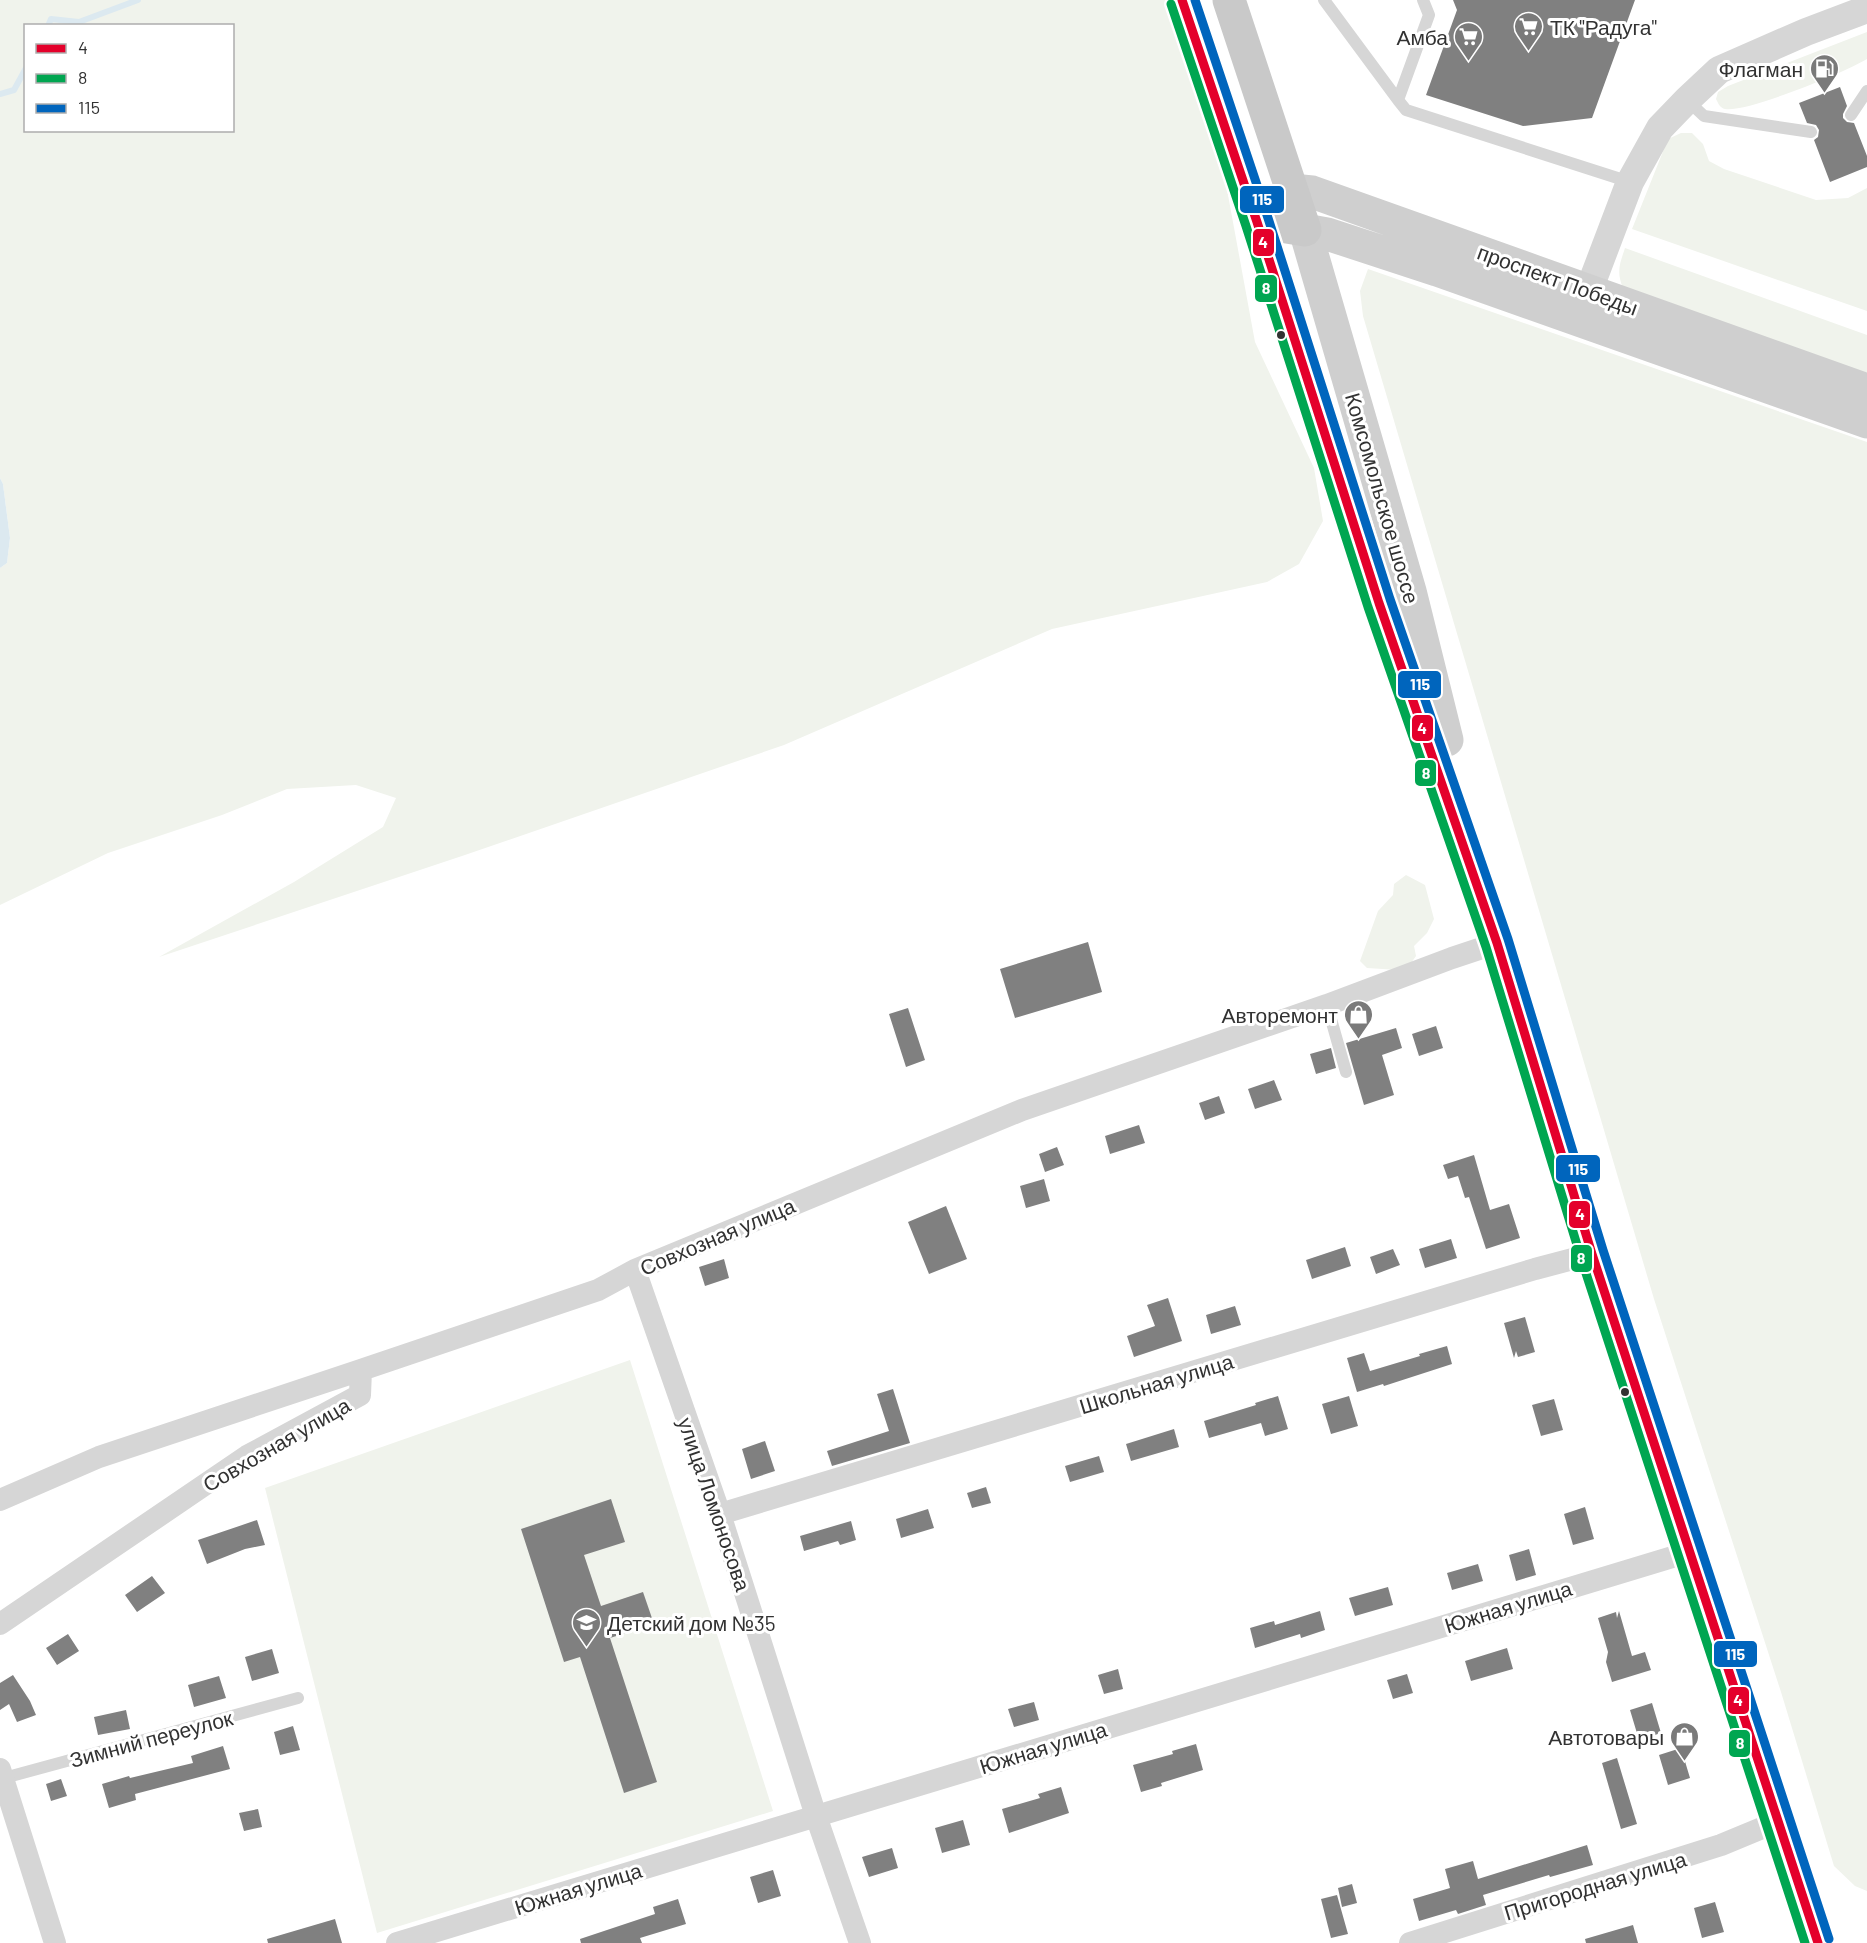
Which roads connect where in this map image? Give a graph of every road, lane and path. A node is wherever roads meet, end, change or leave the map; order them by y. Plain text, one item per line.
1 (1182, 0) edge
2 (1229, 0) edge
3 (1324, 0) edge
4 (1423, 0) edge
5 (1867, 9) edge
6 (1867, 91) edge
7 (1398, 100) junction
8 (1687, 100) junction
9 (1851, 115) dead end
10 (1811, 132) dead end
11 (1630, 182) junction
12 (1292, 190) junction
13 (1257, 222) junction
14 (1305, 230) junction
15 (1583, 305) junction
16 (1867, 390) edge
17 (1867, 422) edge
18 (1410, 591) junction
19 (1379, 603) junction
20 (1497, 943) junction
21 (1326, 1005) junction
22 (1346, 1072) dead end
23 (1592, 1254) junction
24 (635, 1270) junction
25 (361, 1370) junction
26 (0, 1500) edge
27 (720, 1514) junction
28 (1689, 1552) junction
29 (0, 1624) edge
30 (298, 1698) dead end
31 (2, 1773) edge
32 (816, 1816) junction
33 (7, 1817) edge
34 (1779, 1821) junction
35 (55, 1943) edge
36 (397, 1943) edge
37 (860, 1943) edge
38 (1410, 1943) edge
39 (1818, 1943) edge

1 - 13 main road, Комсомольское шоссе
2 - 12 main road, Комсомольское шоссе
3 - 7 lane
4 - 7 lane
5 - 8 street
6 - 9 lane
7 - 11 lane
8 - 10 lane
8 - 11 street
11 - 15 street
12 - 13 main road
12 - 14 main road, Комсомольское шоссе
12 - 15 main road, проспект Победы
13 - 14 main road
13 - 19 main road, Комсомольское шоссе
14 - 15 main road, проспект Победы
14 - 18 main road, Комсомольское шоссе
15 - 16 main road, проспект Победы
15 - 17 main road, проспект Победы
18 - 19 main road
18 - 20 main road, Комсомольское шоссе
19 - 20 main road, Комсомольское шоссе
20 - 21 street, Совхозная улица
20 - 23 main road, Комсомольское шоссе
21 - 22 lane
21 - 24 street, Совхозная улица
23 - 27 street, Школьная улица
23 - 28 main road, Комсомольское шоссе
24 - 25 street, Совхозная улица
24 - 27 street, улица Ломоносова
25 - 26 street
25 - 29 street, Совхозная улица
27 - 32 street, улица Ломоносова
28 - 32 street, Южная улица
28 - 34 main road, Комсомольское шоссе
30 - 31 lane, Зимний переулок
31 - 33 street
32 - 36 street, Южная улица
32 - 37 street, улица Ломоносова
33 - 35 street
34 - 38 street, Пригородная улица
34 - 39 main road, Комсомольское шоссе

